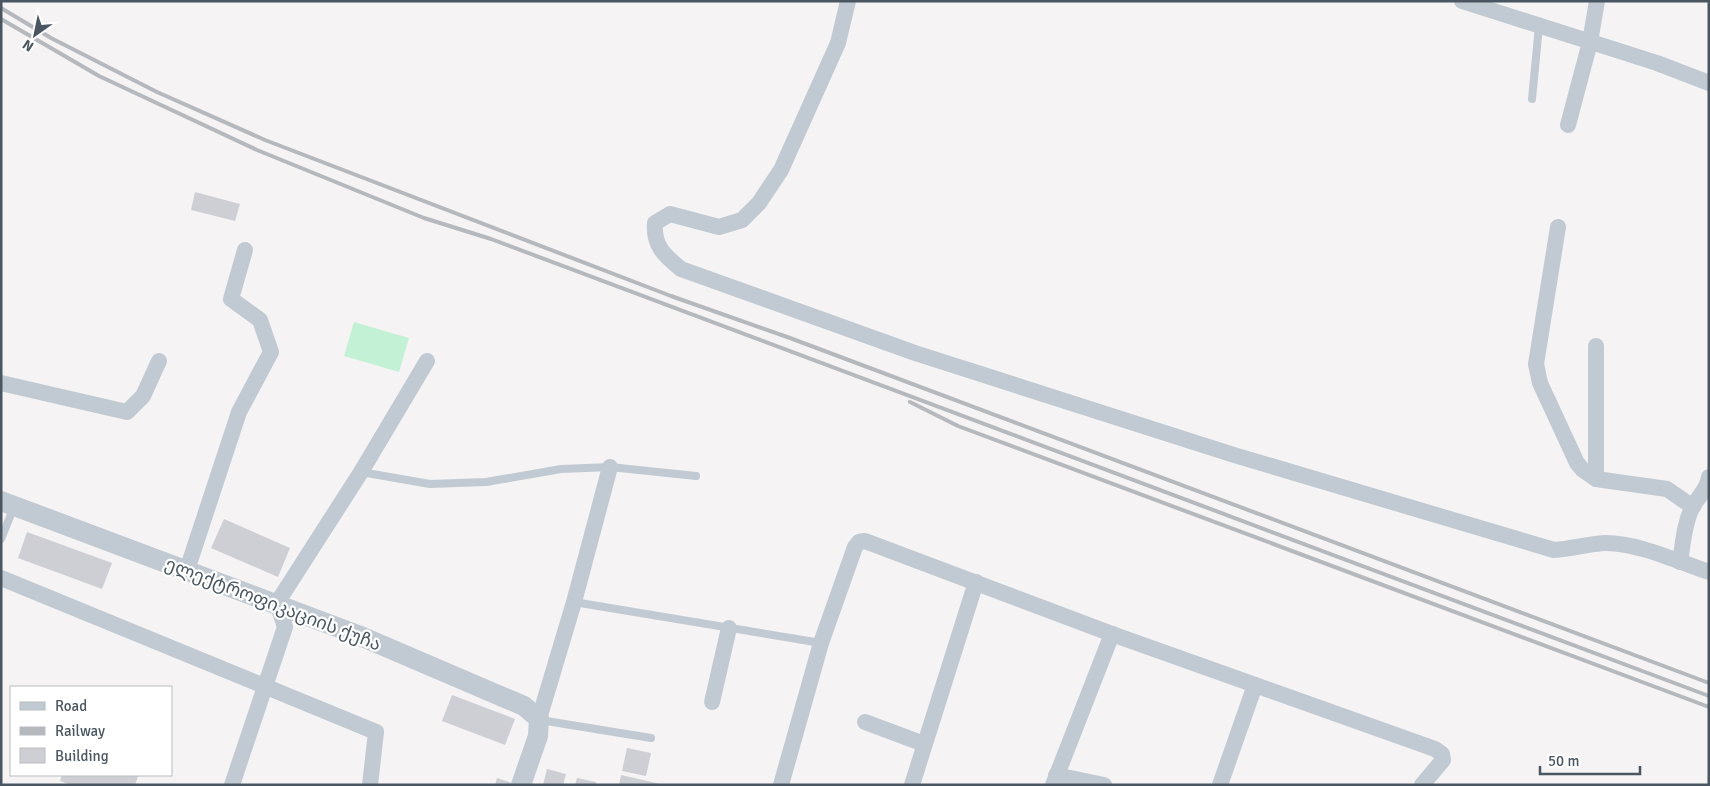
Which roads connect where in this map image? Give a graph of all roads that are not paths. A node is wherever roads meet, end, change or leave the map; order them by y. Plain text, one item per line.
1 (848, 1) edge
2 (1462, 1) edge
3 (1596, 1) edge
4 (1539, 26) junction
5 (1590, 42) junction
6 (1709, 83) edge
7 (1532, 99) dead end
8 (1568, 125) dead end
9 (1558, 227) dead end
10 (245, 250) dead end
11 (1596, 346) dead end
12 (159, 361) dead end
13 (427, 361) dead end
14 (1, 383) edge
15 (610, 466) junction
16 (361, 472) junction
17 (696, 476) dead end
18 (1596, 479) junction
19 (1708, 482) edge
20 (8, 504) edge
21 (1693, 507) junction
22 (1, 539) edge
23 (1680, 562) junction
24 (187, 570) junction
25 (1709, 572) edge
26 (1, 578) edge
27 (976, 582) junction
28 (574, 602) junction
29 (277, 603) junction
30 (729, 628) junction
31 (1112, 634) junction
32 (821, 643) junction
33 (1255, 684) junction
34 (266, 686) junction
35 (712, 702) dead end
36 (539, 720) junction
37 (865, 722) dead end
38 (651, 738) dead end
39 (924, 744) junction
40 (1055, 780) edge
41 (232, 785) edge
42 (370, 785) edge
43 (522, 785) edge
44 (781, 785) edge
45 (912, 785) edge
46 (1104, 785) edge
47 (1220, 785) edge
48 (1422, 785) edge

1 - 23 street
2 - 4 street
3 - 5 street
4 - 5 street
4 - 7 lane
5 - 6 street
5 - 8 street
9 - 18 street
10 - 24 street
11 - 18 street
12 - 14 street
13 - 16 street
15 - 16 lane
15 - 17 lane
15 - 28 street
16 - 29 street
18 - 21 street
19 - 21 street
20 - 22 lane
20 - 24 street, ელექტროფიკაციის ქუჩა
21 - 23 street
23 - 25 street
24 - 29 street, ელექტროფიკაციის ქუჩა
26 - 34 street
27 - 31 street
27 - 32 street
27 - 39 street
28 - 30 lane
28 - 36 street
29 - 34 street
29 - 36 street, ელექტროფიკაციის ქუჩა
30 - 32 lane
30 - 35 street
31 - 33 street
31 - 40 street
32 - 44 street
33 - 47 street
33 - 48 street
34 - 41 street
34 - 42 street
36 - 38 lane
36 - 43 street
37 - 39 street
39 - 45 street
40 - 46 street

